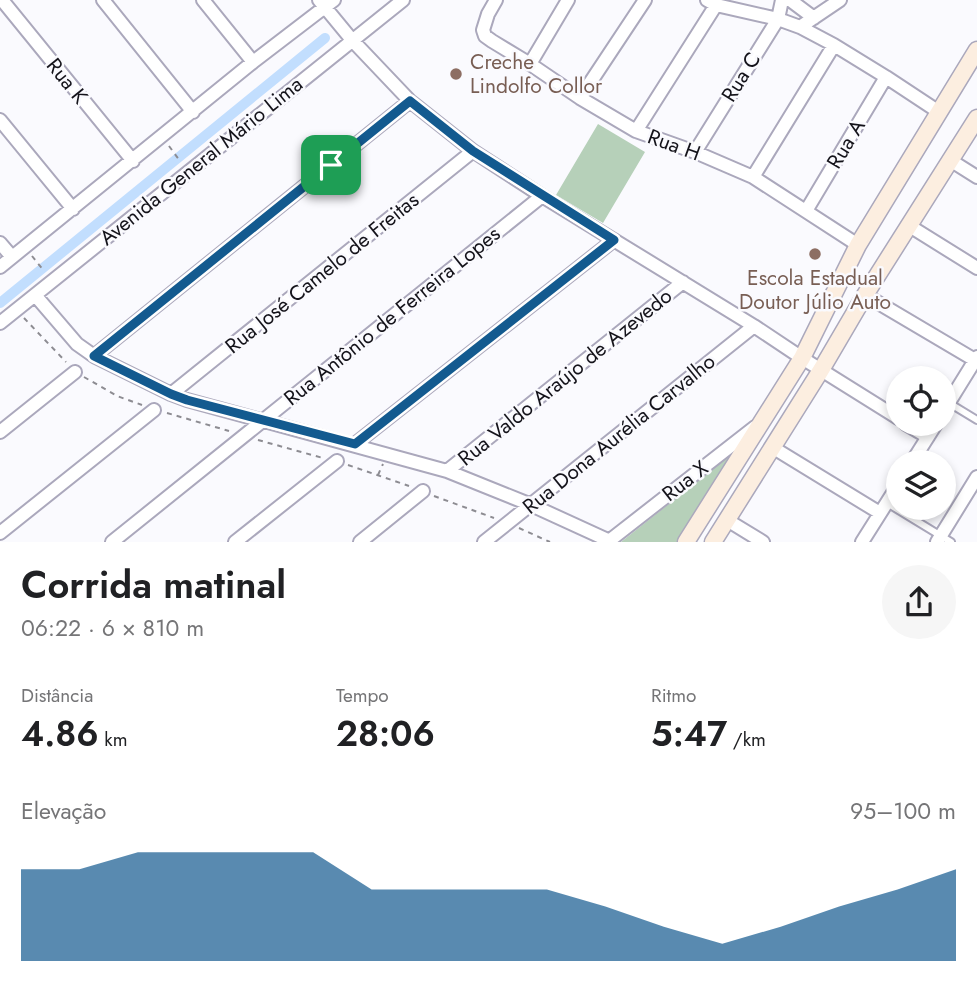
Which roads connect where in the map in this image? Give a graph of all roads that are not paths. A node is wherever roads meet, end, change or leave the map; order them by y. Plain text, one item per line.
1 (2, 0) edge
2 (103, 0) edge
3 (203, 0) edge
4 (403, 0) edge
5 (496, 0) edge
6 (568, 0) edge
7 (645, 0) edge
8 (782, 0) edge
9 (790, 0) edge
10 (840, 0) edge
11 (712, 3) edge
12 (328, 6) edge
13 (814, 18) junction
14 (778, 19) junction
15 (800, 27) junction
16 (350, 38) junction
17 (834, 45) junction
18 (975, 57) edge
19 (253, 62) junction
20 (530, 64) junction
21 (886, 77) junction
22 (580, 98) junction
23 (410, 101) junction
24 (193, 111) junction
25 (939, 112) junction
26 (977, 118) edge
27 (0, 120) edge
28 (636, 131) junction
29 (473, 151) junction
30 (695, 152) junction
31 (950, 160) junction
32 (133, 161) junction
33 (753, 177) junction
34 (977, 177) edge
35 (542, 196) junction
36 (73, 209) junction
37 (806, 211) junction
38 (908, 225) junction
39 (614, 240) junction
40 (0, 243) edge
41 (858, 245) junction
42 (12, 257) junction
43 (0, 267) edge
44 (977, 268) edge
45 (682, 282) junction
46 (36, 295) junction
47 (865, 295) junction
48 (0, 323) edge
49 (754, 326) junction
50 (94, 356) junction
51 (802, 358) junction
52 (976, 359) edge
53 (821, 370) junction
54 (75, 372) road end
55 (956, 391) edge
56 (171, 394) junction
57 (154, 410) road end
58 (886, 411) edge
59 (956, 411) edge
60 (977, 419) edge
61 (262, 421) junction
62 (761, 422) junction
63 (0, 432) edge
64 (928, 437) edge
65 (355, 444) junction
66 (772, 447) junction
67 (920, 450) edge
68 (337, 461) road end
69 (447, 471) junction
70 (977, 477) edge
71 (423, 491) road end
72 (529, 504) junction
73 (886, 504) edge
74 (884, 507) junction
75 (727, 520) junction
76 (0, 533) edge
77 (943, 540) edge
78 (611, 541) edge
79 (112, 542) edge
80 (236, 542) edge
81 (360, 542) edge
82 (484, 542) edge
83 (686, 542) edge
84 (713, 542) edge
85 (763, 542) edge
86 (862, 542) edge

1 - 32 street, Rua K
2 - 24 street
3 - 19 street
4 - 16 street, Avenida General Mário Lima
5 - 20 street, Rua H
6 - 20 street
7 - 22 street
8 - 14 street, Rua C
9 - 13 street
10 - 13 street
11 - 14 street
11 - 28 street
12 - 16 street
12 - 19 street, Avenida General Mário Lima
13 - 15 street
14 - 15 street
14 - 30 street, Rua C
15 - 17 street
16 - 23 street
16 - 46 street, Avenida General Mário Lima
17 - 21 street
17 - 33 street
18 - 25 street
19 - 24 street, Avenida General Mário Lima
20 - 22 street, Rua H
21 - 25 street
21 - 37 street, Rua A
22 - 28 street, Rua H
23 - 29 street
23 - 50 street
24 - 32 street, Avenida General Mário Lima
25 - 41 street
26 - 31 street
27 - 36 street
28 - 30 street, Rua H
29 - 35 street
29 - 56 street, Rua José Camelo de Freitas
30 - 33 street, Rua H
31 - 34 street
31 - 38 street
32 - 36 street, Avenida General Mário Lima
33 - 37 street, Rua H
35 - 39 street
35 - 61 street, Rua Antônio de Ferreira Lopes
36 - 42 street, Avenida General Mário Lima
37 - 41 street, Rua H
38 - 44 street
38 - 47 street
39 - 45 street
39 - 65 street
40 - 42 street
41 - 51 street
42 - 43 street, Avenida General Mário Lima
45 - 49 street
45 - 69 street, Rua Valdo Araújo de Azevedo
46 - 48 street, Avenida General Mário Lima
46 - 50 street
47 - 52 street
47 - 53 street
49 - 51 street
49 - 72 street, Rua Dona Aurélia Carvalho
50 - 56 street
51 - 53 street
51 - 62 street
52 - 55 street
53 - 58 street
53 - 66 street
54 - 63 street
56 - 61 street
57 - 76 street
59 - 60 lane
61 - 65 street
61 - 79 street, Rua Antônio de Ferreira Lopes
62 - 78 street, Rua X
62 - 83 street
64 - 67 street
65 - 69 street
66 - 74 street
66 - 75 street
68 - 80 street
69 - 72 street
70 - 77 street
71 - 81 street
72 - 78 street
72 - 82 street, Rua Dona Aurélia Carvalho
73 - 74 street
74 - 77 lane
74 - 86 street
75 - 84 street
75 - 85 street

